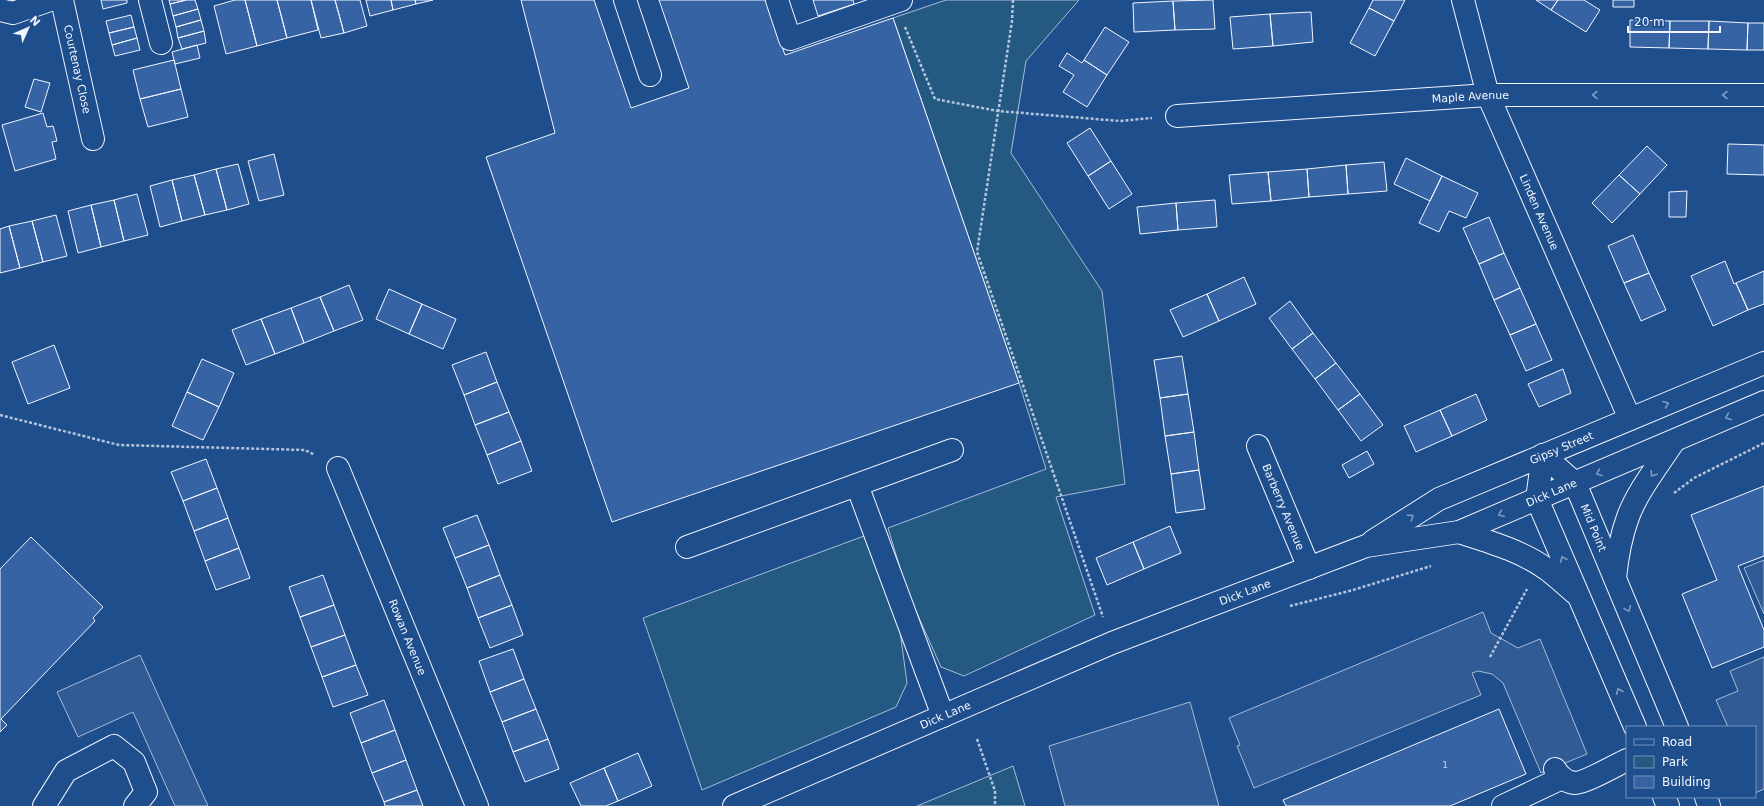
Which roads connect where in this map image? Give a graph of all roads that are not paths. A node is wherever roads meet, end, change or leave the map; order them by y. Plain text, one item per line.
1 (50, 0) edge
2 (62, 0) edge
3 (150, 0) edge
4 (625, 0) edge
5 (777, 0) edge
6 (1463, 0) edge
7 (897, 1) edge
8 (0, 10) edge
9 (161, 43) dead end
10 (650, 75) dead end
11 (1488, 95) junction
12 (1764, 95) edge
13 (1177, 116) road end
14 (93, 139) dead end
15 (1764, 363) edge
16 (1764, 402) edge
17 (1630, 419) junction
18 (1674, 441) junction
19 (1258, 446) dead end
20 (952, 450) dead end
21 (1543, 455) junction
22 (338, 468) road end
23 (1575, 483) junction
24 (857, 485) junction
25 (1537, 499) junction
26 (1459, 532) junction
27 (1366, 546) junction
28 (686, 547) dead end
29 (1309, 568) junction
30 (1615, 578) junction
31 (1579, 596) junction
32 (942, 716) junction
33 (1635, 726) edge
34 (1677, 726) edge
35 (1626, 760) edge
36 (44, 806) edge
37 (135, 806) edge
38 (477, 806) edge
39 (734, 806) edge
40 (1503, 806) edge

1 - 8 street
2 - 14 street, Courtenay Close
3 - 9 street
4 - 10 street
5 - 7 street
6 - 11 street, Linden Avenue
12 -> 11 street, Maple Avenue
11 - 13 street, Maple Avenue
11 - 17 street, Linden Avenue
17 -> 15 street, Gipsy Street
16 -> 18 street, Dick Lane
17 - 21 street, Gipsy Street
18 -> 23 street, Dick Lane
18 -> 30 street
19 - 29 street, Barberry Avenue
20 - 24 street
21 - 23 street, Mid Point
21 - 25 street
27 -> 21 street, Gipsy Street
22 - 38 street, Rowan Avenue
23 - 25 street, Dick Lane
23 - 30 street, Mid Point
24 - 28 street
24 - 32 street
25 -> 26 street, Dick Lane
31 -> 25 street
26 - 27 street, Dick Lane
26 - 31 street
27 - 29 street, Dick Lane
29 - 32 street, Dick Lane
30 -> 34 street, Mid Point
33 -> 31 street
32 - 39 street, Dick Lane
35 - 40 street
36 - 37 street

